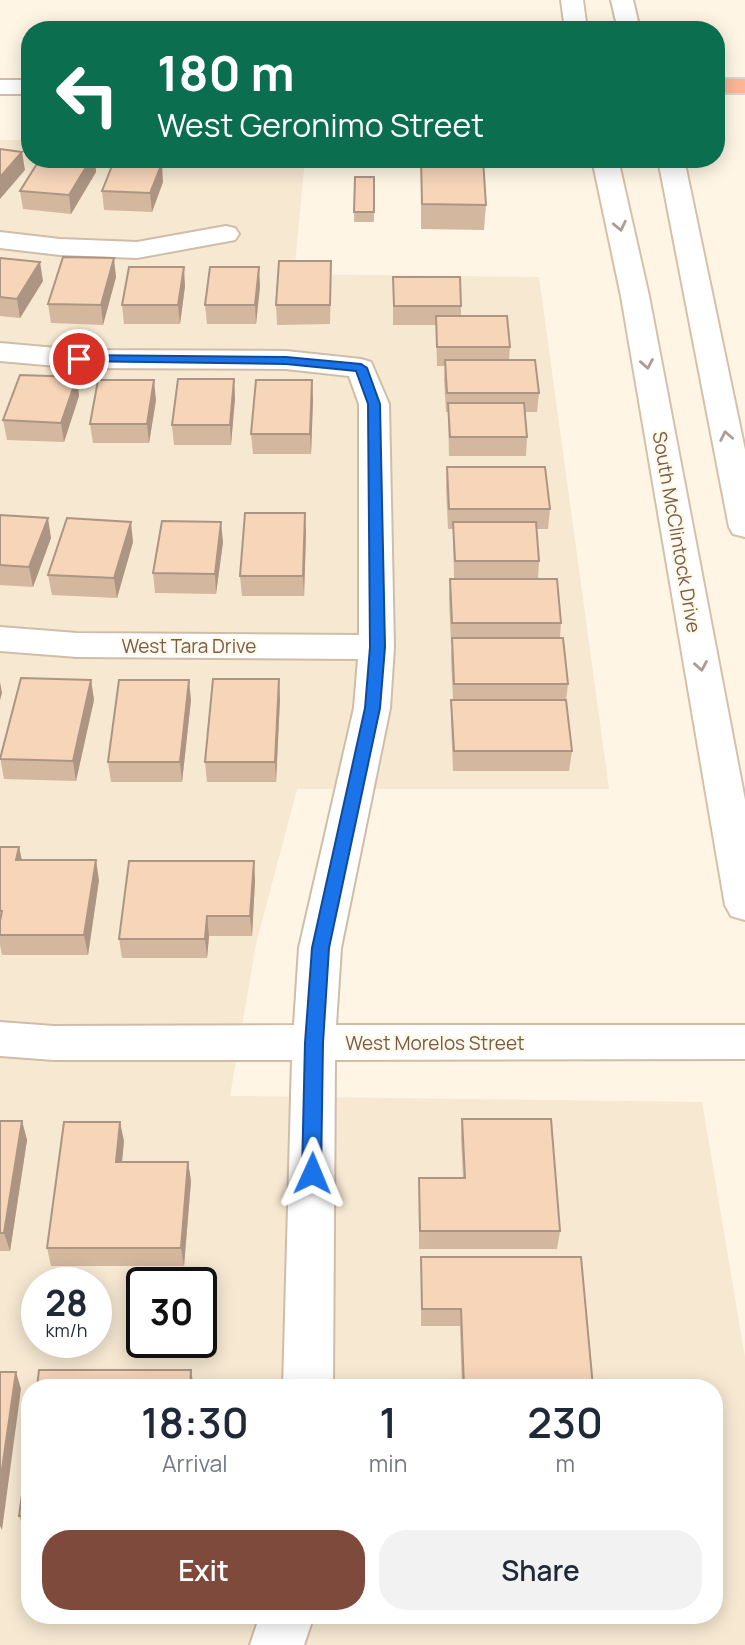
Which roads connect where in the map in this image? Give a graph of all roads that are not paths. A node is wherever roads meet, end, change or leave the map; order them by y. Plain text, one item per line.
1 (572, 0) edge
2 (622, 0) edge
3 (575, 21) edge
4 (627, 21) edge
5 (725, 86) edge
6 (745, 86) edge
7 (0, 87) edge
8 (21, 87) edge
9 (607, 168) edge
10 (673, 168) edge
11 (226, 234) dead end
12 (0, 240) edge
13 (0, 352) edge
14 (745, 527) edge
15 (0, 639) edge
16 (377, 647) junction
17 (745, 905) edge
18 (0, 1039) edge
19 (745, 1042) edge
20 (314, 1043) junction
21 (308, 1379) edge
22 (284, 1624) edge
23 (277, 1645) edge

1 - 3 street
2 - 4 street
5 - 6 highway
7 - 8 street
9 -> 17 street, South McClintock Drive
14 -> 10 street
11 - 12 street
13 - 16 street
15 - 16 street, West Tara Drive
16 - 20 street
18 - 20 street, West Morelos Street
19 - 20 street, West Morelos Street
20 - 21 street
22 - 23 street

